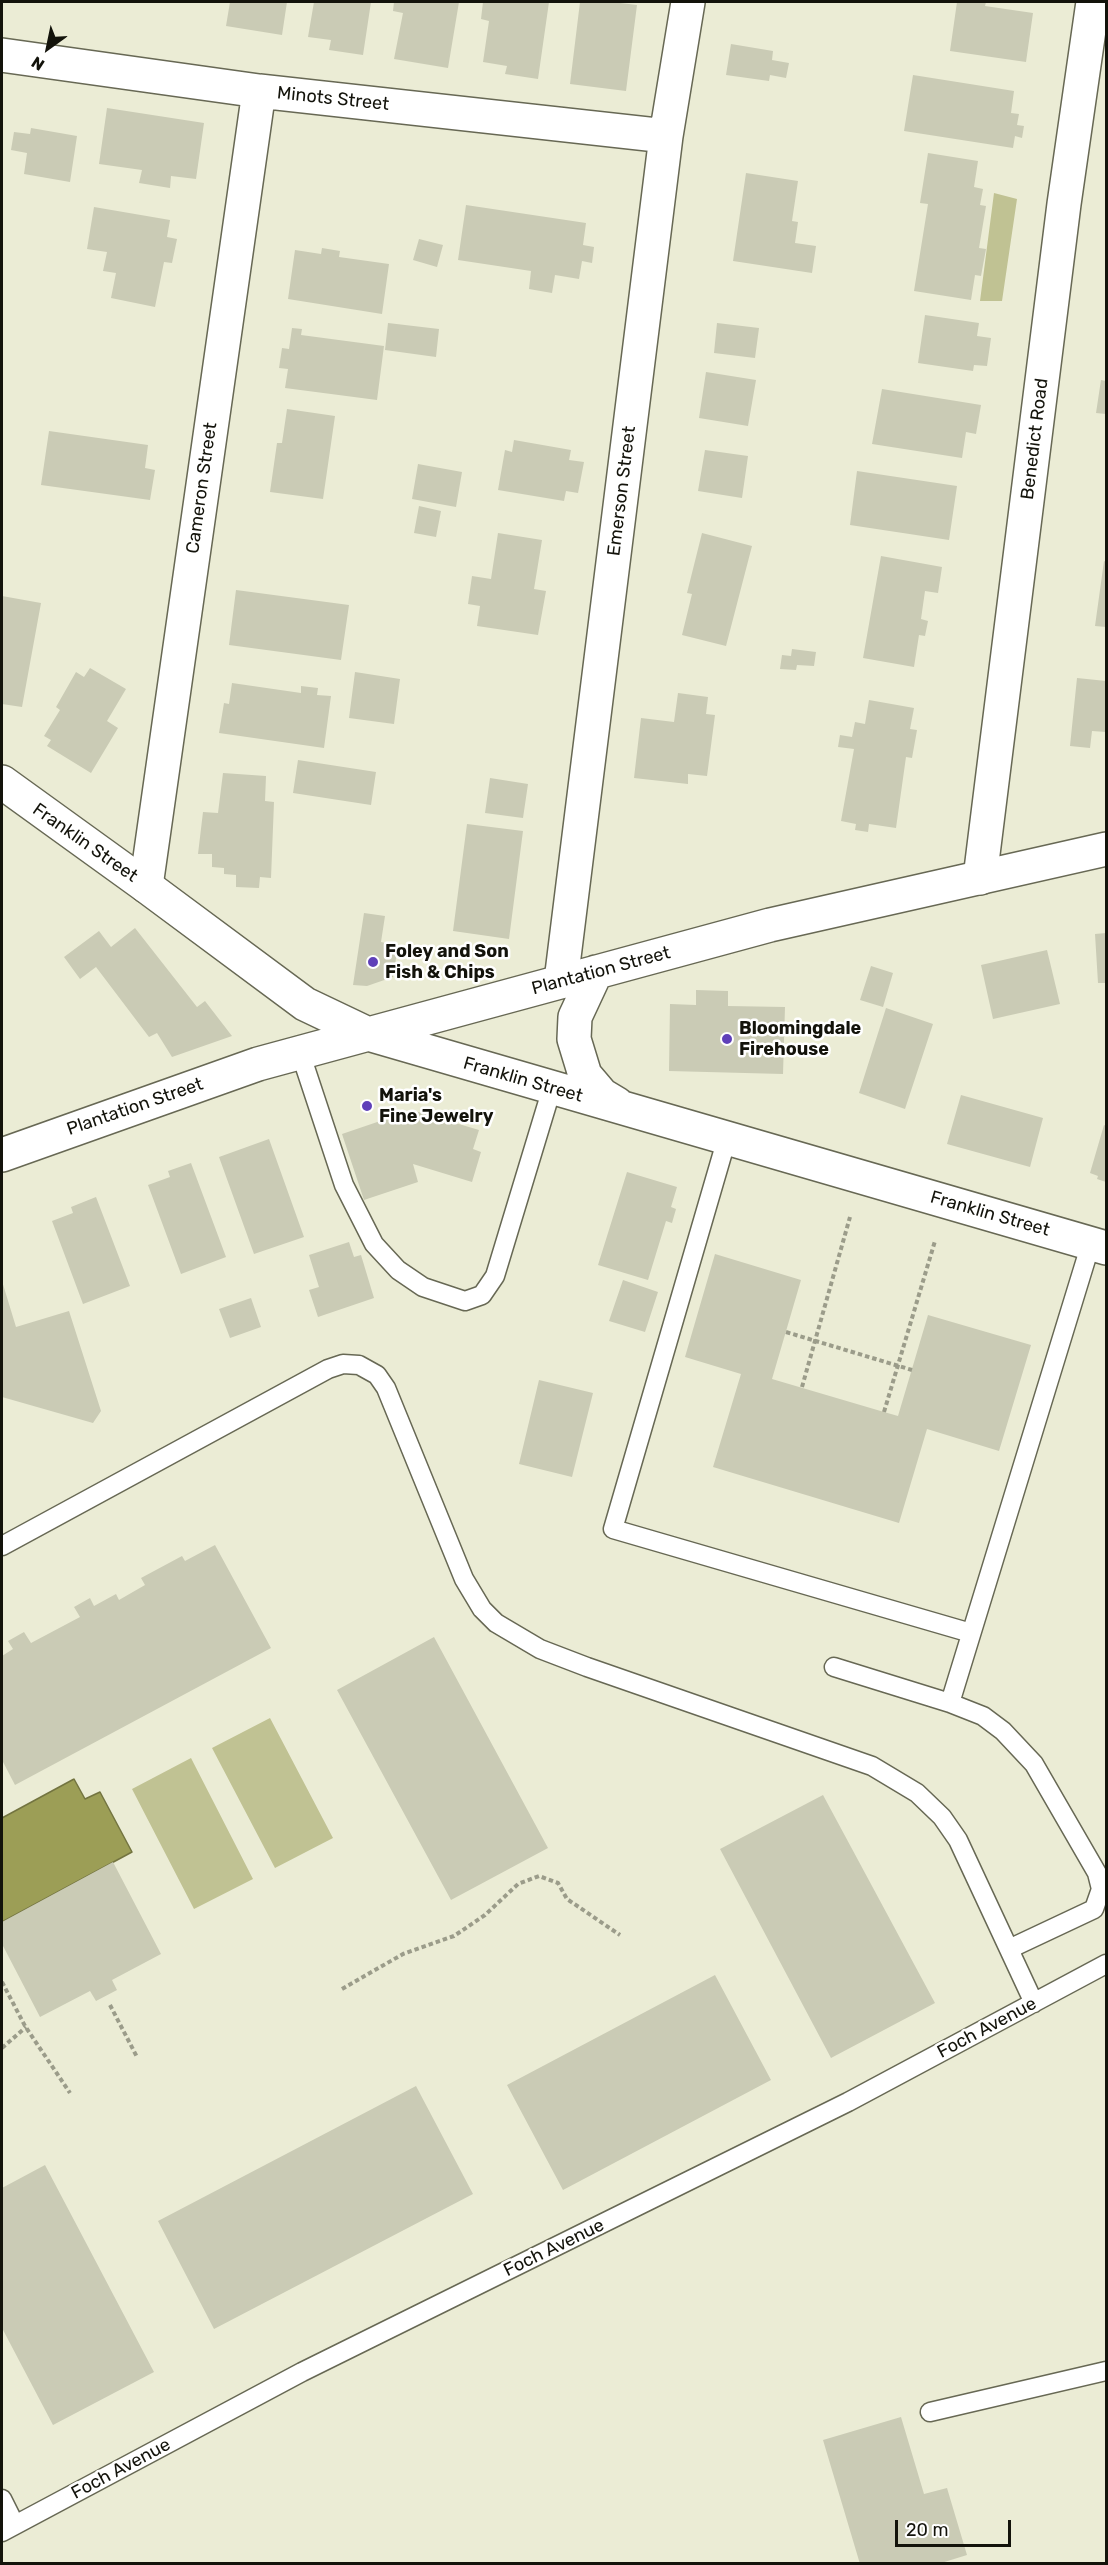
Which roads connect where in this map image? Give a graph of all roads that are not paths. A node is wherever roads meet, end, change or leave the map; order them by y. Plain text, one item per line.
1 (688, 2) edge
2 (1093, 2) edge
3 (2, 55) edge
4 (259, 91) junction
5 (666, 136) junction
6 (2, 782) edge
7 (1107, 849) edge
8 (980, 878) junction
9 (146, 886) junction
10 (596, 972) junction
11 (561, 981) junction
12 (368, 1034) junction
13 (300, 1052) junction
14 (552, 1088) junction
15 (627, 1110) junction
16 (727, 1138) junction
17 (2, 1155) edge
18 (1099, 1246) edge
19 (2, 1546) edge
20 (971, 1633) junction
21 (834, 1667) dead end
22 (950, 1703) junction
23 (1009, 1949) junction
24 (1107, 1964) edge
25 (1034, 2003) junction
26 (1107, 2371) edge
27 (930, 2412) dead end
28 (2, 2499) edge
29 (8, 2528) edge

1 - 5 street, Emerson Street
2 - 8 street, Benedict Road
3 - 4 street, Minots Street
4 - 5 street, Minots Street
4 - 9 street, Cameron Street
5 - 11 street, Emerson Street
6 - 9 street, Franklin Street
7 - 8 street, Plantation Street
8 - 10 street, Plantation Street
9 - 12 street, Franklin Street
10 - 11 street, Plantation Street
10 - 15 street
11 - 12 street, Plantation Street
12 - 13 street, Plantation Street
12 - 14 street, Franklin Street
13 - 14 lane
13 - 17 street, Plantation Street
14 - 15 street, Franklin Street
15 - 16 street, Franklin Street
16 - 18 street, Franklin Street
16 - 20 lane
18 - 20 lane
19 - 23 lane
20 - 22 lane
21 - 22 lane
22 - 23 lane
23 - 25 lane
24 - 25 lane, Foch Avenue
25 - 29 lane, Foch Avenue
26 - 27 lane
28 - 29 lane

